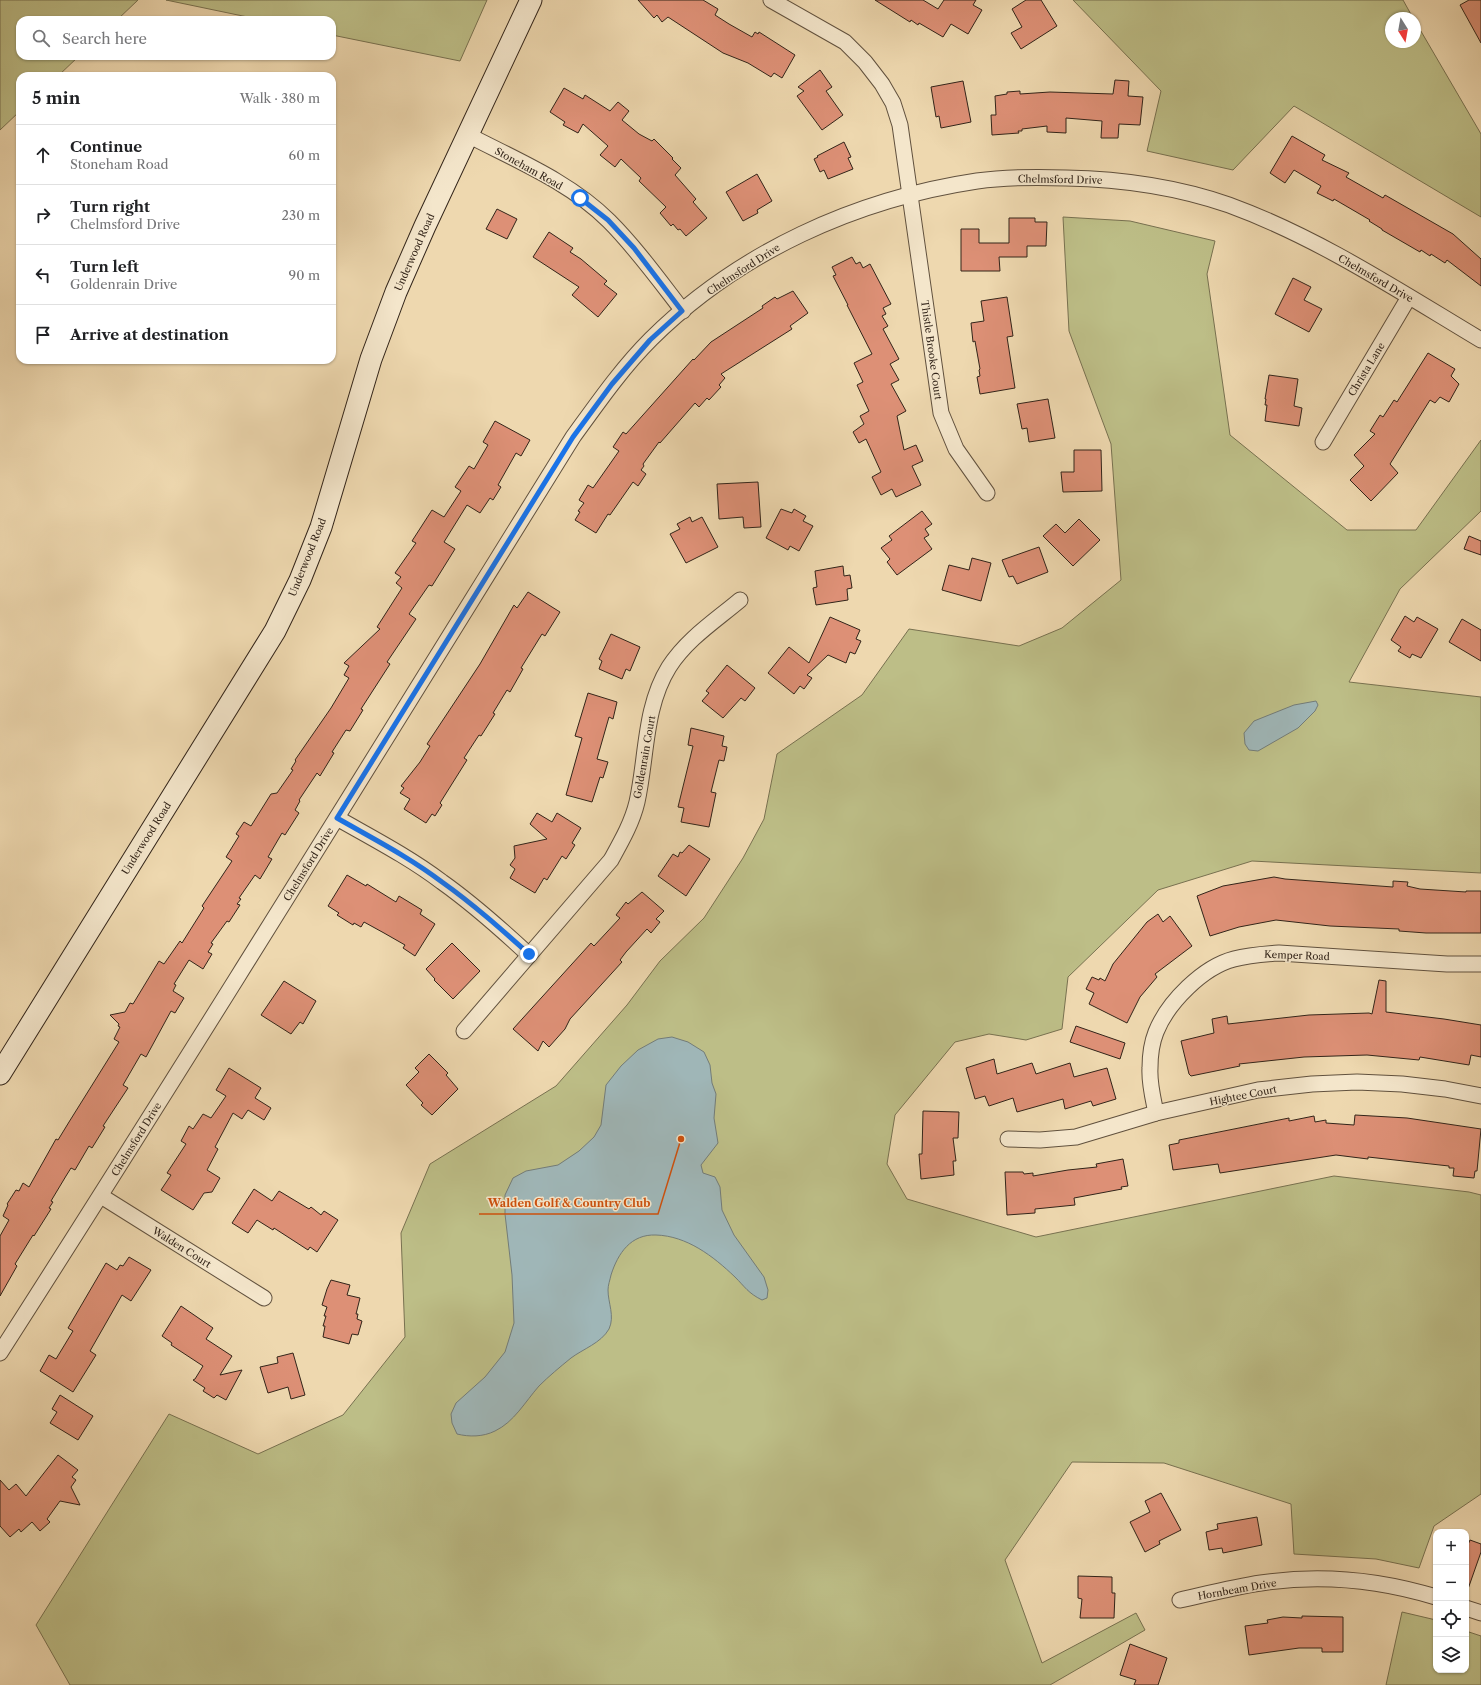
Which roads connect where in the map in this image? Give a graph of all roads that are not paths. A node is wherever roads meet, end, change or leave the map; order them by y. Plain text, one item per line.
1 (531, 0) edge
2 (771, 0) edge
3 (468, 135) junction
4 (910, 194) junction
5 (1409, 297) junction
6 (682, 311) junction
7 (1481, 340) edge
8 (1323, 442) dead end
9 (987, 493) dead end
10 (740, 600) dead end
11 (337, 818) junction
12 (529, 954) junction
13 (1481, 964) edge
14 (464, 1031) dead end
15 (0, 1074) edge
16 (1481, 1096) edge
17 (1156, 1113) junction
18 (1008, 1139) dead end
19 (101, 1196) junction
20 (264, 1298) dead end
21 (0, 1353) edge
22 (1433, 1596) edge
23 (1180, 1600) dead end
24 (1469, 1609) edge
25 (1481, 1613) edge

1 - 3 street, Underwood Road
2 - 4 street, Thistle Brooke Court
3 - 6 street, Stoneham Road
3 - 15 street, Underwood Road
4 - 5 street, Chelmsford Drive
4 - 6 street, Chelmsford Drive
4 - 9 street, Thistle Brooke Court
5 - 7 street, Chelmsford Drive
5 - 8 street, Christa Lane
6 - 11 street, Chelmsford Drive
10 - 12 street, Goldenrain Court
11 - 12 street
11 - 19 street, Chelmsford Drive
12 - 14 street, Goldenrain Court
13 - 17 street, Kemper Road
16 - 17 street, Hightee Court
17 - 18 street, Hightee Court
19 - 20 street, Walden Court
19 - 21 street, Chelmsford Drive
22 - 23 street, Hornbeam Drive
24 - 25 street

